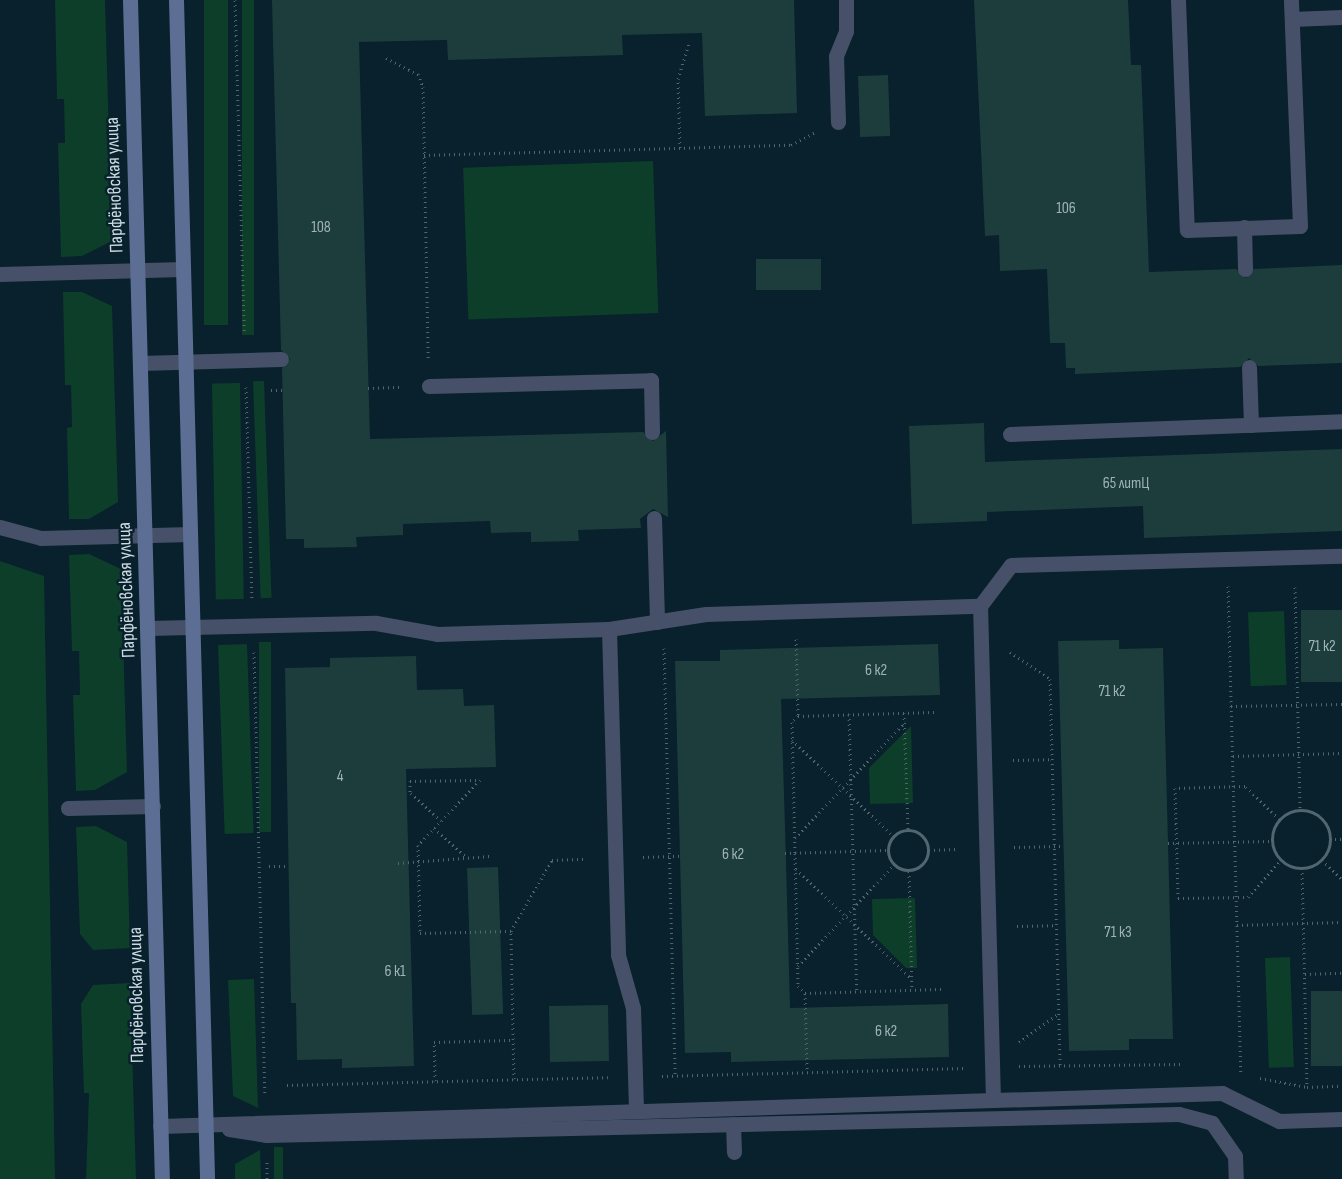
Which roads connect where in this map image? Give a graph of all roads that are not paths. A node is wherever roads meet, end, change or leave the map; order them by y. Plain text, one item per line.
1 (130, 0) edge
2 (176, 0) edge
3 (846, 0) edge
4 (1178, 0) edge
5 (1292, 0) edge
6 (1342, 17) edge
7 (1292, 19) junction
8 (838, 122) road end
9 (1244, 227) junction
10 (182, 269) junction
11 (1245, 269) dead end
12 (138, 271) junction
13 (0, 274) edge
14 (281, 359) dead end
15 (185, 362) junction
16 (140, 363) junction
17 (1249, 367) dead end
18 (429, 386) road end
19 (1342, 422) edge
20 (1251, 425) junction
21 (652, 432) dead end
22 (1010, 434) dead end
23 (654, 518) dead end
24 (0, 527) edge
25 (145, 534) junction
26 (190, 534) junction
27 (1342, 556) edge
28 (980, 606) junction
29 (657, 622) junction
30 (148, 628) junction
31 (192, 628) junction
32 (610, 629) junction
33 (153, 806) junction
34 (68, 808) dead end
35 (993, 1100) junction
36 (636, 1110) junction
37 (1342, 1119) edge
38 (733, 1124) junction
39 (206, 1125) junction
40 (160, 1126) junction
41 (266, 1128) junction
42 (734, 1152) dead end
43 (162, 1179) edge
44 (207, 1179) edge
45 (1236, 1179) edge

1 - 12 street, Парфёновская улица
2 - 10 street
3 - 8 lane
4 - 9 lane
5 - 7 lane
6 - 7 lane
7 - 9 lane
9 - 11 lane
10 - 12 lane
10 - 15 street
12 - 13 lane
12 - 16 street, Парфёновская улица
14 - 15 lane
15 - 16 lane
15 - 26 street
16 - 25 street, Парфёновская улица
17 - 20 lane
18 - 21 lane
19 - 20 lane
20 - 22 lane
23 - 29 lane
24 - 25 lane
25 - 26 lane
25 - 30 street, Парфёновская улица
26 - 31 street
27 - 28 lane
28 - 29 lane
28 - 35 lane
29 - 32 lane
30 - 31 lane
30 - 33 street, Парфёновская улица
31 - 32 lane
31 - 39 street
32 - 36 lane
33 - 34 lane
33 - 40 street, Парфёновская улица
35 - 36 lane
35 - 37 lane
36 - 41 lane
38 - 41 lane
38 - 42 lane
38 - 45 lane
39 - 40 lane
39 - 41 lane
39 - 44 street
40 - 43 street, Парфёновская улица

